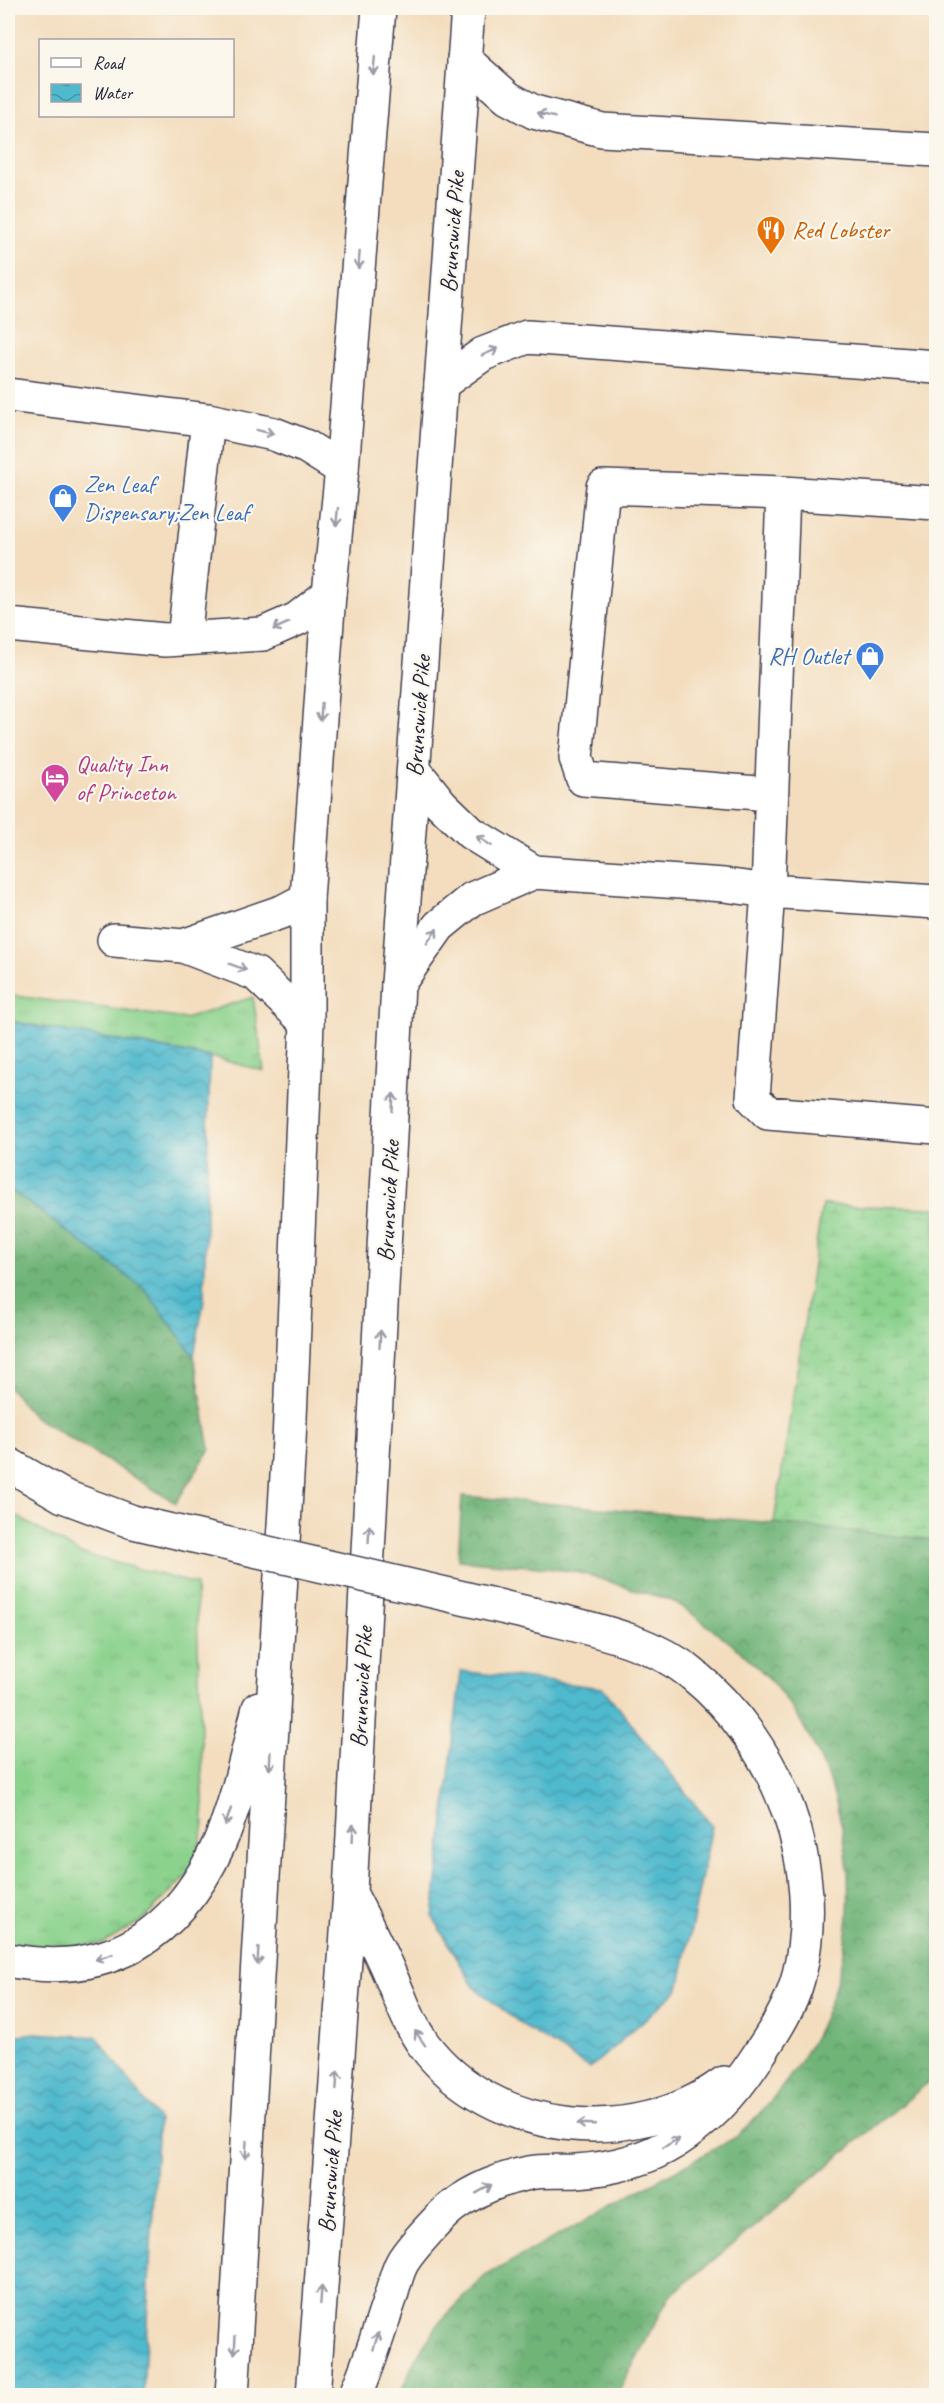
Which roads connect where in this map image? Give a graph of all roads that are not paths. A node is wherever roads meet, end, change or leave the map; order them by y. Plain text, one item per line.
1 (379, 8) edge
2 (468, 8) edge
3 (464, 59) junction
4 (936, 150) edge
5 (936, 367) edge
6 (441, 384) junction
7 (8, 395) edge
8 (208, 420) junction
9 (342, 469) junction
10 (783, 493) junction
11 (936, 503) edge
12 (329, 594) junction
13 (8, 625) edge
14 (184, 639) junction
15 (414, 770) junction
16 (771, 794) junction
17 (534, 872) junction
18 (768, 891) junction
19 (307, 900) junction
20 (936, 902) edge
21 (114, 940) dead end
22 (183, 946) junction
23 (398, 984) junction
24 (307, 1023) junction
25 (936, 1126) edge
26 (8, 1464) edge
27 (277, 1640) junction
28 (350, 1892) junction
29 (17, 1966) edge
30 (767, 2043) junction
31 (232, 2396) edge
32 (313, 2396) edge
33 (355, 2396) edge

1 -> 9 main road
2 - 3 main road, Brunswick Pike
4 -> 3 main road
3 - 6 main road, Brunswick Pike
6 -> 5 main road
6 - 15 main road, Brunswick Pike
7 - 8 main road
8 -> 9 main road
8 - 14 main road
9 -> 12 main road
10 - 11 main road
10 - 16 main road
10 - 16 main road
12 -> 14 main road
12 -> 19 main road
13 - 14 main road
17 -> 15 main road
15 - 23 main road, Brunswick Pike
16 - 18 main road
17 - 18 main road
23 -> 17 main road
18 - 20 main road
18 - 25 main road
19 - 22 main road
19 - 24 main road
21 - 22 main road
22 -> 24 main road
28 -> 23 main road, Brunswick Pike
24 - 27 main road
26 - 30 main road, bridge
27 -> 29 main road
27 -> 31 main road
30 -> 28 main road
32 -> 28 main road, Brunswick Pike
33 -> 30 main road

